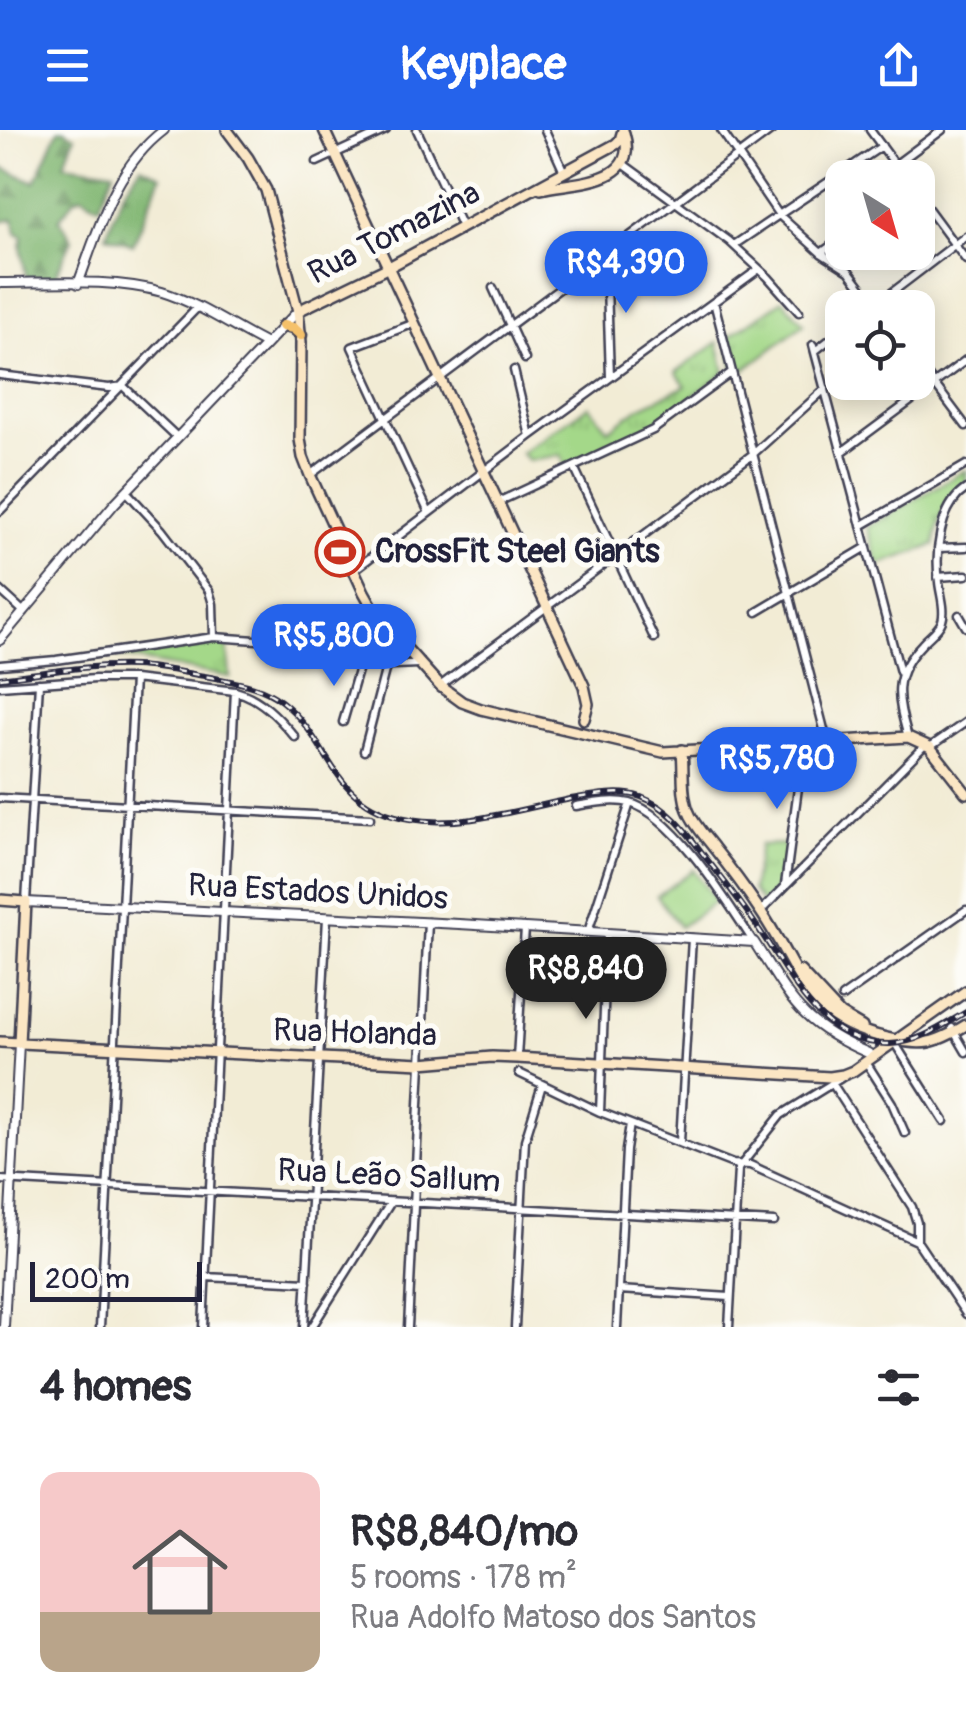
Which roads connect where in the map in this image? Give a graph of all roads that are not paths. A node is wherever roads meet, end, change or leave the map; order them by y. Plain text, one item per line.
1 (164, 130) edge
2 (227, 130) edge
3 (324, 130) edge
4 (386, 130) edge
5 (417, 130) edge
6 (545, 130) edge
7 (623, 130) edge
8 (721, 130) edge
9 (772, 130) edge
10 (870, 130) edge
11 (942, 130) edge
12 (882, 146) junction
13 (336, 154) junction
14 (738, 156) junction
15 (892, 160) edge
16 (902, 160) edge
17 (317, 162) dead end
18 (622, 163) junction
19 (564, 172) junction
20 (572, 183) junction
21 (514, 200) junction
22 (676, 202) junction
23 (778, 216) junction
24 (935, 218) edge
25 (462, 228) junction
26 (966, 236) edge
27 (734, 245) junction
28 (955, 245) junction
29 (825, 251) edge
30 (606, 254) junction
31 (821, 254) junction
32 (966, 260) edge
33 (388, 267) junction
34 (759, 268) junction
35 (0, 283) edge
36 (78, 284) junction
37 (493, 288) dead end
38 (863, 290) edge
39 (897, 290) edge
40 (714, 302) junction
41 (197, 308) junction
42 (298, 311) junction
43 (799, 312) dead end
44 (414, 323) junction
45 (283, 326) junction
46 (510, 326) junction
47 (300, 336) junction
48 (825, 341) edge
49 (266, 344) junction
50 (525, 359) dead end
51 (966, 360) edge
52 (514, 370) dead end
53 (732, 372) junction
54 (0, 377) edge
55 (440, 378) junction
56 (610, 379) junction
57 (935, 383) edge
58 (120, 385) junction
59 (935, 385) edge
60 (825, 389) joint
61 (828, 400) edge
62 (912, 400) edge
63 (386, 419) junction
64 (966, 426) edge
65 (530, 436) junction
66 (178, 437) junction
67 (842, 452) junction
68 (753, 454) junction
69 (966, 465) edge
70 (574, 467) junction
71 (484, 471) junction
72 (310, 475) junction
73 (966, 489) edge
74 (126, 491) junction
75 (498, 502) junction
76 (0, 511) edge
77 (429, 512) junction
78 (861, 526) junction
79 (867, 546) junction
80 (966, 547) edge
81 (938, 548) junction
82 (616, 556) junction
83 (354, 570) junction
84 (966, 575) edge
85 (938, 577) junction
86 (0, 590) edge
87 (790, 593) junction
88 (547, 606) junction
89 (24, 612) junction
90 (757, 612) dead end
91 (959, 615) dead end
92 (966, 627) edge
93 (214, 637) junction
94 (654, 638) dead end
95 (0, 640) edge
96 (362, 658) junction
97 (387, 663) junction
98 (419, 664) junction
99 (0, 665) edge
100 (900, 672) junction
101 (134, 679) junction
102 (38, 684) junction
103 (0, 686) edge
104 (440, 686) junction
105 (235, 691) junction
106 (584, 719) junction
107 (343, 722) dead end
108 (966, 722) edge
109 (568, 728) junction
110 (294, 737) dead end
111 (908, 737) junction
112 (827, 741) junction
113 (804, 742) junction
114 (928, 745) junction
115 (682, 750) junction
116 (364, 751) dead end
117 (957, 783) junction
118 (966, 794) edge
119 (0, 798) edge
120 (32, 800) junction
121 (966, 801) edge
122 (630, 803) junction
123 (127, 805) junction
124 (576, 806) dead end
125 (229, 810) junction
126 (370, 818) dead end
127 (785, 886) junction
128 (0, 900) edge
129 (26, 902) junction
130 (122, 907) junction
131 (966, 910) edge
132 (761, 911) junction
133 (224, 912) junction
134 (327, 918) junction
135 (428, 922) junction
136 (525, 928) junction
137 (588, 932) junction
138 (607, 933) junction
139 (692, 938) junction
140 (754, 942) junction
141 (792, 962) junction
142 (966, 990) edge
143 (842, 997) dead end
144 (966, 1022) edge
145 (954, 1030) junction
146 (0, 1042) edge
147 (19, 1042) junction
148 (893, 1042) junction
149 (114, 1047) junction
150 (216, 1052) junction
151 (966, 1052) edge
152 (319, 1058) junction
153 (517, 1058) junction
154 (867, 1058) junction
155 (421, 1063) junction
156 (602, 1063) junction
157 (684, 1067) junction
158 (848, 1070) junction
159 (769, 1072) junction
160 (520, 1074) dead end
161 (810, 1077) junction
162 (832, 1083) junction
163 (542, 1085) junction
164 (808, 1098) junction
165 (600, 1112) junction
166 (944, 1121) dead end
167 (630, 1124) junction
168 (905, 1133) dead end
169 (680, 1142) junction
170 (740, 1165) junction
171 (0, 1180) edge
172 (12, 1180) junction
173 (107, 1186) junction
174 (210, 1192) junction
175 (311, 1197) junction
176 (392, 1201) junction
177 (414, 1202) junction
178 (522, 1208) junction
179 (623, 1214) junction
180 (734, 1220) junction
181 (774, 1222) dead end
182 (917, 1241) junction
183 (205, 1277) junction
184 (306, 1282) junction
185 (619, 1290) junction
186 (730, 1297) junction
187 (966, 1314) edge
188 (4, 1327) edge
189 (100, 1327) edge
190 (202, 1327) edge
191 (304, 1327) edge
192 (312, 1327) edge
193 (408, 1327) edge
194 (515, 1327) edge
195 (617, 1327) edge
196 (729, 1327) edge

1 - 36 street
2 - 42 main road
3 - 13 main road
4 - 13 street
5 - 25 street
6 - 19 street
7 - 18 main road, Rua Tomazina
7 - 19 main road, Rua Tomazina
8 - 14 street
9 - 14 street
10 - 12 street
11 - 16 street
12 - 15 street
12 - 23 street
13 - 17 street
13 - 33 main road
14 - 22 street
14 - 23 street
18 - 20 main road, Rua Tomazina
18 - 22 street
19 - 20 main road
19 - 21 main road, Rua Tomazina
20 - 21 main road, Rua Tomazina
21 - 25 main road, Rua Tomazina
22 - 27 street
22 - 30 street
23 - 27 street
23 - 31 street
24 - 28 street
25 - 33 main road, Rua Tomazina
26 - 28 street
27 - 34 street
28 - 32 street
28 - 39 street
29 - 31 street
30 - 46 street
30 - 56 street
31 - 38 street
33 - 42 main road, Rua Tomazina
33 - 44 main road
34 - 40 street
34 - 43 street
35 - 36 street
36 - 41 street
37 - 46 street
40 - 53 street
40 - 56 street
41 - 49 street
41 - 58 street
42 - 45 street
42 - 47 main road
44 - 55 main road
44 - 63 street
45 - 47 main road
45 - 49 street
46 - 50 street
46 - 55 street
47 - 72 main road
48 - 60 street
49 - 66 street
51 - 57 street
52 - 65 street
53 - 68 street
53 - 70 street
54 - 58 street
55 - 63 street
55 - 71 main road
56 - 65 street
58 - 66 street
58 - 76 street
59 - 64 street
60 - 68 street
61 - 67 street
62 - 67 street
63 - 72 street
63 - 77 street
65 - 71 street
66 - 74 street
67 - 78 street
68 - 82 street
68 - 87 street
69 - 78 street
70 - 75 street
70 - 82 street
71 - 75 main road
71 - 77 street
72 - 83 main road
73 - 81 street
74 - 89 street
74 - 93 street
75 - 88 main road
77 - 83 street
78 - 79 street
79 - 87 street
79 - 100 street
80 - 81 street
81 - 85 street
82 - 88 street
82 - 94 street
83 - 98 main road
84 - 85 street
85 - 100 street
86 - 89 street
87 - 90 street
87 - 112 street
88 - 104 street
88 - 106 main road
89 - 95 street
91 - 92 street
93 - 96 street
93 - 99 street
96 - 97 street
96 - 107 street
97 - 98 street
97 - 116 street
98 - 104 main road
100 - 111 street
101 - 102 street
101 - 105 street
101 - 123 street
102 - 103 street
102 - 120 street
104 - 109 main road
105 - 110 street
105 - 125 street
106 - 109 main road
106 - 115 main road
108 - 114 street
109 - 115 main road
111 - 112 main road
111 - 114 main road
112 - 113 main road
113 - 115 main road
113 - 127 street
114 - 117 main road
114 - 127 street
115 - 132 main road
117 - 118 main road
117 - 121 main road
119 - 120 street
120 - 123 street
120 - 129 street
122 - 124 street
122 - 137 street
122 - 140 street
123 - 125 street
123 - 130 street
125 - 126 street
125 - 133 street
127 - 132 street
128 - 129 main road, Rua Estados Unidos
129 - 130 street, Rua Estados Unidos
129 - 147 main road
130 - 133 street, Rua Estados Unidos
130 - 149 street
131 - 143 street
132 - 141 main road
133 - 134 street, Rua Estados Unidos
133 - 150 street
134 - 135 street, Rua Estados Unidos
134 - 152 street
135 - 136 street, Rua Estados Unidos
135 - 155 street
136 - 137 street, Rua Estados Unidos
136 - 153 street
137 - 138 street, Rua Estados Unidos
138 - 139 street, Rua Estados Unidos
138 - 156 street
139 - 140 street, Rua Estados Unidos
139 - 157 street
140 - 154 street
141 - 148 main road
141 - 148 main road
142 - 148 main road
144 - 145 main road
145 - 148 main road
145 - 151 street
146 - 147 main road, Rua Holanda
147 - 149 main road, Rua Holanda
147 - 172 street
148 - 154 main road
148 - 166 street
149 - 150 main road, Rua Holanda
149 - 173 street
150 - 152 main road, Rua Holanda
150 - 174 street
152 - 155 main road, Rua Holanda
152 - 175 street
153 - 155 main road, Rua Holanda
153 - 156 main road, Rua Holanda
154 - 158 main road
154 - 168 street
155 - 177 street
156 - 157 main road, Rua Holanda
156 - 165 street
157 - 159 main road, Rua Holanda
157 - 169 street
158 - 159 main road, Rua Holanda
158 - 161 main road, Rua Holanda
158 - 162 street
159 - 161 main road, Rua Holanda
160 - 163 street
161 - 164 street
162 - 164 street
162 - 182 street
163 - 165 street
163 - 178 street
164 - 170 street
165 - 167 street
167 - 169 street
167 - 179 street
169 - 170 street
170 - 180 street
170 - 182 street
171 - 172 street, Rua Leão Sallum
172 - 173 street, Rua Leão Sallum
172 - 188 street
173 - 174 street, Rua Leão Sallum
173 - 189 street
174 - 175 street, Rua Leão Sallum
174 - 183 street
175 - 176 street, Rua Leão Sallum
175 - 184 street
176 - 177 street, Rua Leão Sallum
176 - 192 street
177 - 178 street, Rua Leão Sallum
177 - 193 street
178 - 179 street, Rua Leão Sallum
178 - 194 street
179 - 180 street, Rua Leão Sallum
179 - 185 street
180 - 181 street, Rua Leão Sallum
180 - 186 street
182 - 187 street
183 - 184 street
183 - 190 street
184 - 191 street
185 - 186 street
185 - 195 street
186 - 196 street

